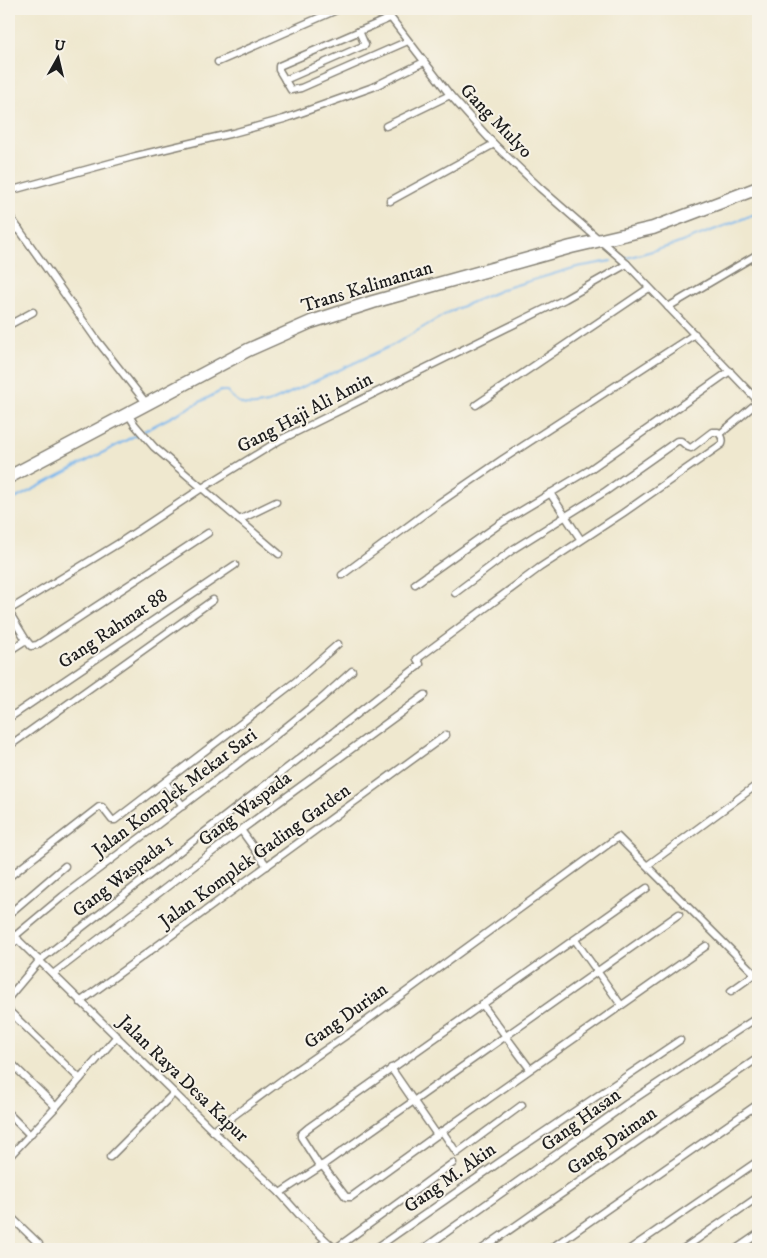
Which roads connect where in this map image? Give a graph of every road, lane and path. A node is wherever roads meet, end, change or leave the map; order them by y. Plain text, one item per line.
1 (339, 9) edge
2 (384, 9) edge
3 (390, 18) junction
4 (360, 31) junction
5 (408, 42) junction
6 (218, 62) dead end
7 (424, 62) junction
8 (285, 80) junction
9 (450, 95) junction
10 (386, 126) dead end
11 (494, 144) junction
12 (758, 188) edge
13 (9, 191) edge
14 (390, 202) dead end
15 (9, 215) edge
16 (19, 229) junction
17 (9, 232) edge
18 (602, 241) junction
19 (758, 254) edge
20 (626, 263) junction
21 (649, 288) junction
22 (668, 307) junction
23 (33, 312) dead end
24 (9, 325) edge
25 (695, 334) junction
26 (730, 371) junction
27 (758, 402) edge
28 (147, 404) junction
29 (476, 405) dead end
30 (128, 414) junction
31 (720, 434) junction
32 (9, 477) edge
33 (202, 488) junction
34 (550, 494) junction
35 (276, 502) dead end
36 (566, 517) junction
37 (239, 520) junction
38 (208, 532) dead end
39 (581, 540) junction
40 (279, 554) dead end
41 (235, 566) dead end
42 (342, 575) dead end
43 (415, 584) dead end
44 (455, 593) dead end
45 (213, 600) dead end
46 (9, 611) edge
47 (26, 640) junction
48 (338, 644) dead end
49 (9, 651) edge
50 (352, 671) dead end
51 (425, 695) dead end
52 (9, 718) edge
53 (446, 735) dead end
54 (9, 746) edge
55 (165, 782) junction
56 (758, 784) edge
57 (183, 806) junction
58 (241, 830) junction
59 (648, 865) junction
60 (64, 866) dead end
61 (267, 866) junction
62 (9, 877) edge
63 (647, 888) dead end
64 (9, 914) edge
65 (679, 914) dead end
66 (9, 931) edge
67 (16, 938) junction
68 (575, 940) junction
69 (706, 946) dead end
70 (9, 947) edge
71 (40, 960) junction
72 (598, 972) junction
73 (53, 974) junction
74 (757, 976) edge
75 (731, 991) dead end
76 (9, 997) edge
77 (80, 1002) junction
78 (482, 1004) junction
79 (621, 1005) junction
80 (9, 1011) edge
81 (758, 1017) edge
82 (117, 1036) junction
83 (506, 1036) junction
84 (680, 1040) dead end
85 (758, 1058) edge
86 (9, 1061) edge
87 (391, 1068) junction
88 (530, 1069) junction
89 (80, 1078) junction
90 (174, 1093) junction
91 (413, 1101) junction
92 (758, 1104) edge
93 (522, 1105) dead end
94 (56, 1107) junction
95 (9, 1114) edge
96 (213, 1131) junction
97 (440, 1133) junction
98 (30, 1135) junction
99 (9, 1157) edge
100 (110, 1157) dead end
101 (758, 1161) edge
102 (453, 1163) dead end
103 (321, 1166) junction
104 (280, 1193) junction
105 (758, 1197) edge
106 (9, 1215) edge
107 (758, 1234) edge
108 (326, 1240) junction
109 (40, 1248) edge
110 (316, 1249) edge
111 (335, 1249) edge
112 (375, 1249) edge
113 (424, 1249) edge
114 (482, 1249) edge
115 (550, 1249) edge
116 (630, 1249) edge
117 (683, 1249) edge
118 (736, 1249) edge

1 - 6 street
2 - 3 street, Gang Mulyo
3 - 4 street
3 - 5 street, Gang Mulyo
4 - 8 street
4 - 8 street
5 - 7 street, Gang Mulyo
5 - 8 street
7 - 9 street, Gang Mulyo
7 - 13 street
9 - 10 street
9 - 11 street, Gang Mulyo
11 - 14 street
11 - 18 street, Gang Mulyo
12 - 18 highway, Trans Kalimantan
15 - 16 street
16 - 17 street
16 - 28 street
18 - 20 street, Gang Mulyo
18 - 28 highway, Trans Kalimantan
19 - 22 street
20 - 21 street, Gang Mulyo
20 - 33 street, Gang Haji Ali Amin
21 - 22 street, Gang Mulyo
21 - 29 street
22 - 25 street, Gang Mulyo
23 - 24 street
25 - 26 street, Gang Mulyo
25 - 42 street
26 - 27 street, Gang Mulyo
26 - 34 street
27 - 31 street
28 - 30 highway, Trans Kalimantan
30 - 32 highway, Trans Kalimantan
30 - 33 street
31 - 36 street
31 - 39 street
33 - 37 street
33 - 46 street, Gang Haji Ali Amin
34 - 36 street
34 - 43 street
35 - 37 street
36 - 39 street
36 - 44 street
37 - 40 street
38 - 47 street
39 - 71 street, Gang Waspada 1
41 - 52 street, Gang Rahmat 88
45 - 54 street
46 - 47 street
47 - 49 street
48 - 55 street
50 - 57 street, Jalan Komplek Mekar Sari
51 - 58 street, Gang Waspada
53 - 61 street, Jalan Komplek Gading Garden
55 - 57 street
55 - 62 street
56 - 59 street
57 - 67 street, Jalan Komplek Mekar Sari
58 - 61 street
58 - 73 street, Gang Waspada
59 - 74 street
59 - 96 street, Gang Durian
60 - 64 street
61 - 77 street, Jalan Komplek Gading Garden
63 - 68 street
65 - 72 street
66 - 67 street, Jalan Raya Desa Kapur
67 - 70 street, Jalan Komplek Mekar Sari
67 - 71 street, Jalan Raya Desa Kapur
68 - 72 street
68 - 78 street
69 - 79 street
71 - 73 street, Jalan Raya Desa Kapur
71 - 76 street, Gang Waspada 1
72 - 79 street
72 - 83 street
73 - 77 street, Jalan Raya Desa Kapur
74 - 75 street
77 - 82 street, Jalan Raya Desa Kapur
78 - 83 street
78 - 87 street
79 - 88 street
80 - 89 street
81 - 113 street, Gang Hasan
82 - 89 street
82 - 90 street, Jalan Raya Desa Kapur
83 - 88 street
83 - 91 street
84 - 112 street, Gang M. Akin
85 - 114 street, Gang Daiman
86 - 94 street
87 - 91 street
87 - 103 street
88 - 97 street
89 - 94 street
90 - 96 street, Jalan Raya Desa Kapur
90 - 100 street
91 - 97 street
91 - 103 street
92 - 115 street
93 - 97 street
94 - 98 street
95 - 98 street
96 - 104 street, Jalan Raya Desa Kapur
97 - 103 street
98 - 99 street
101 - 116 street
102 - 111 street
103 - 104 street
104 - 108 street, Jalan Raya Desa Kapur
105 - 117 street
106 - 109 street
107 - 118 street
108 - 110 street
108 - 111 street, Jalan Raya Desa Kapur

